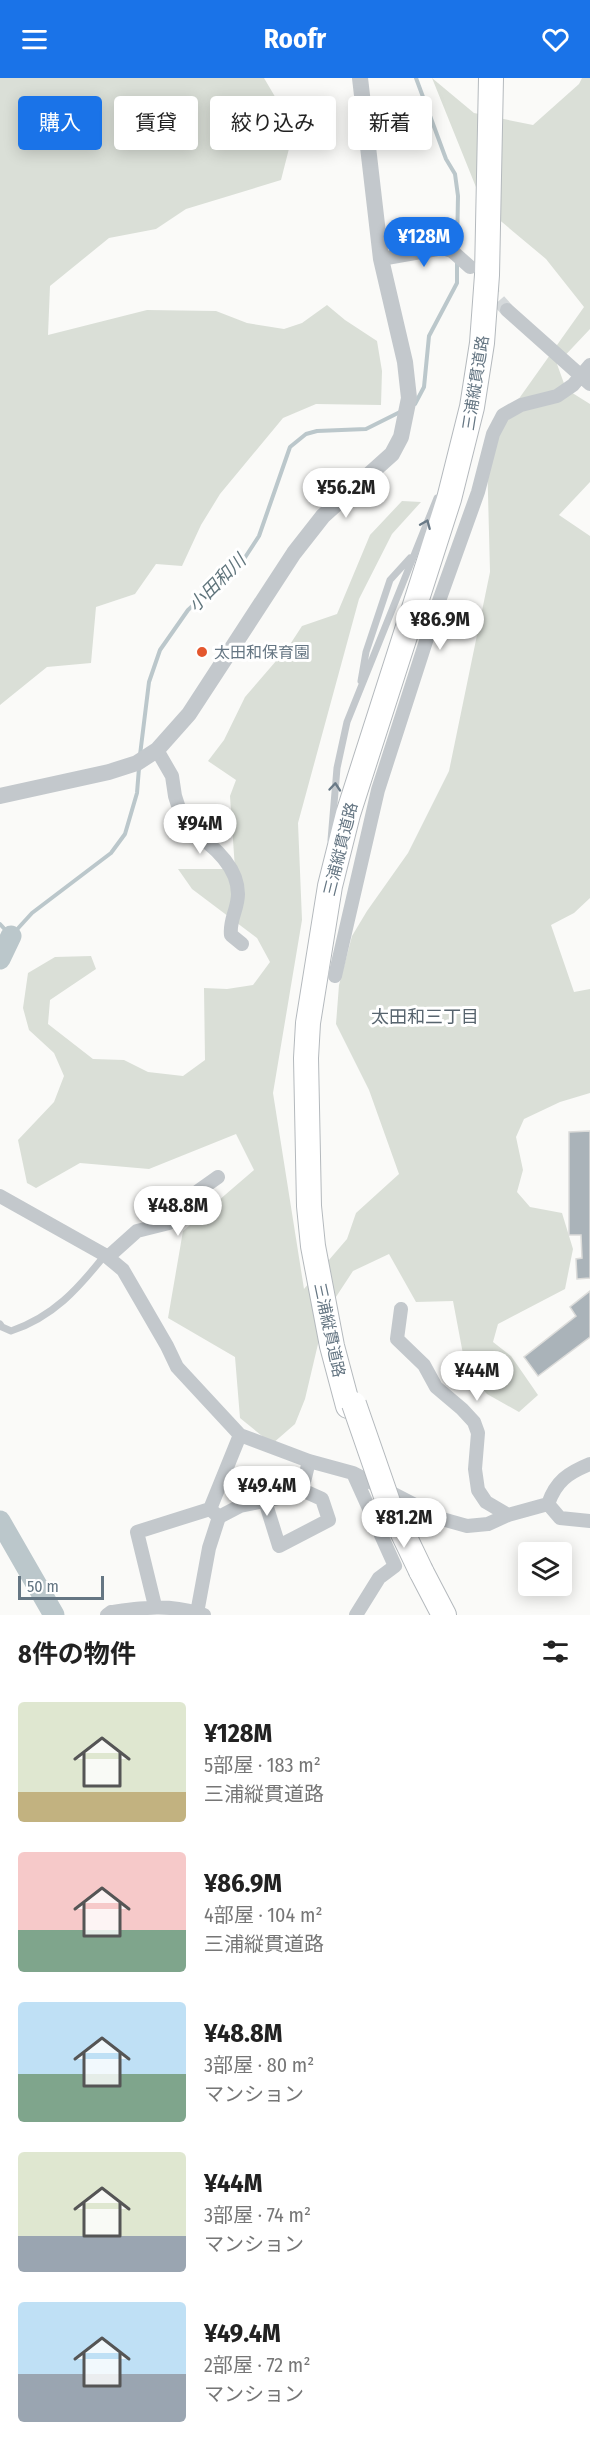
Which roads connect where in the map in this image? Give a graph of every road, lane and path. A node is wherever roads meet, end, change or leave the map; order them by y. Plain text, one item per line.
1 (360, 78) edge
2 (491, 78) edge
3 (498, 78) edge
4 (381, 259) junction
5 (470, 267) dead end
6 (486, 296) junction
7 (507, 310) tunnel mouth
8 (590, 365) edge
9 (585, 380) edge
10 (444, 482) dead end
11 (440, 491) dead end
12 (414, 553) junction
13 (359, 693) junction
14 (157, 750) junction
15 (0, 795) edge
16 (242, 944) dead end
17 (326, 973) junction
18 (218, 1177) dead end
19 (0, 1196) edge
20 (106, 1256) junction
21 (401, 1310) dead end
22 (0, 1324) edge
23 (351, 1405) junction
24 (240, 1435) junction
25 (309, 1461) junction
26 (590, 1464) edge
27 (353, 1473) junction
28 (302, 1490) junction
29 (265, 1501) junction
30 (548, 1504) junction
31 (214, 1513) junction
32 (508, 1515) junction
33 (590, 1521) edge
34 (417, 1572) junction
35 (155, 1606) junction
36 (199, 1614) edge
37 (107, 1615) edge
38 (356, 1615) edge
39 (436, 1615) edge
40 (444, 1615) edge

1 - 4 street
2 - 6 highway, 三浦縦貫道路
3 - 23 highway, 三浦縦貫道路
4 - 5 street
4 - 14 street
6 - 10 lane
6 - 17 highway, 三浦縦貫道路
7 - 9 street
8 - 9 street
9 - 17 street
12 -> 11 lane
12 - 13 lane
12 - 13 lane
17 -> 13 lane
14 - 15 street
14 - 16 street
17 - 23 highway, 三浦縦貫道路
18 - 20 street
19 - 20 street
20 - 22 lane
20 - 24 street
21 - 32 street
23 - 34 highway, 三浦縦貫道路
24 - 25 street
24 - 31 street
25 - 27 street
25 - 28 street
26 - 30 street
27 - 32 street
27 - 38 street
28 - 29 street
28 - 29 street
29 - 31 street
30 - 32 street
30 - 33 street
31 - 35 street
31 - 36 street
34 - 39 highway, 三浦縦貫道路
34 - 40 highway, 三浦縦貫道路
35 - 36 street
35 - 37 street

